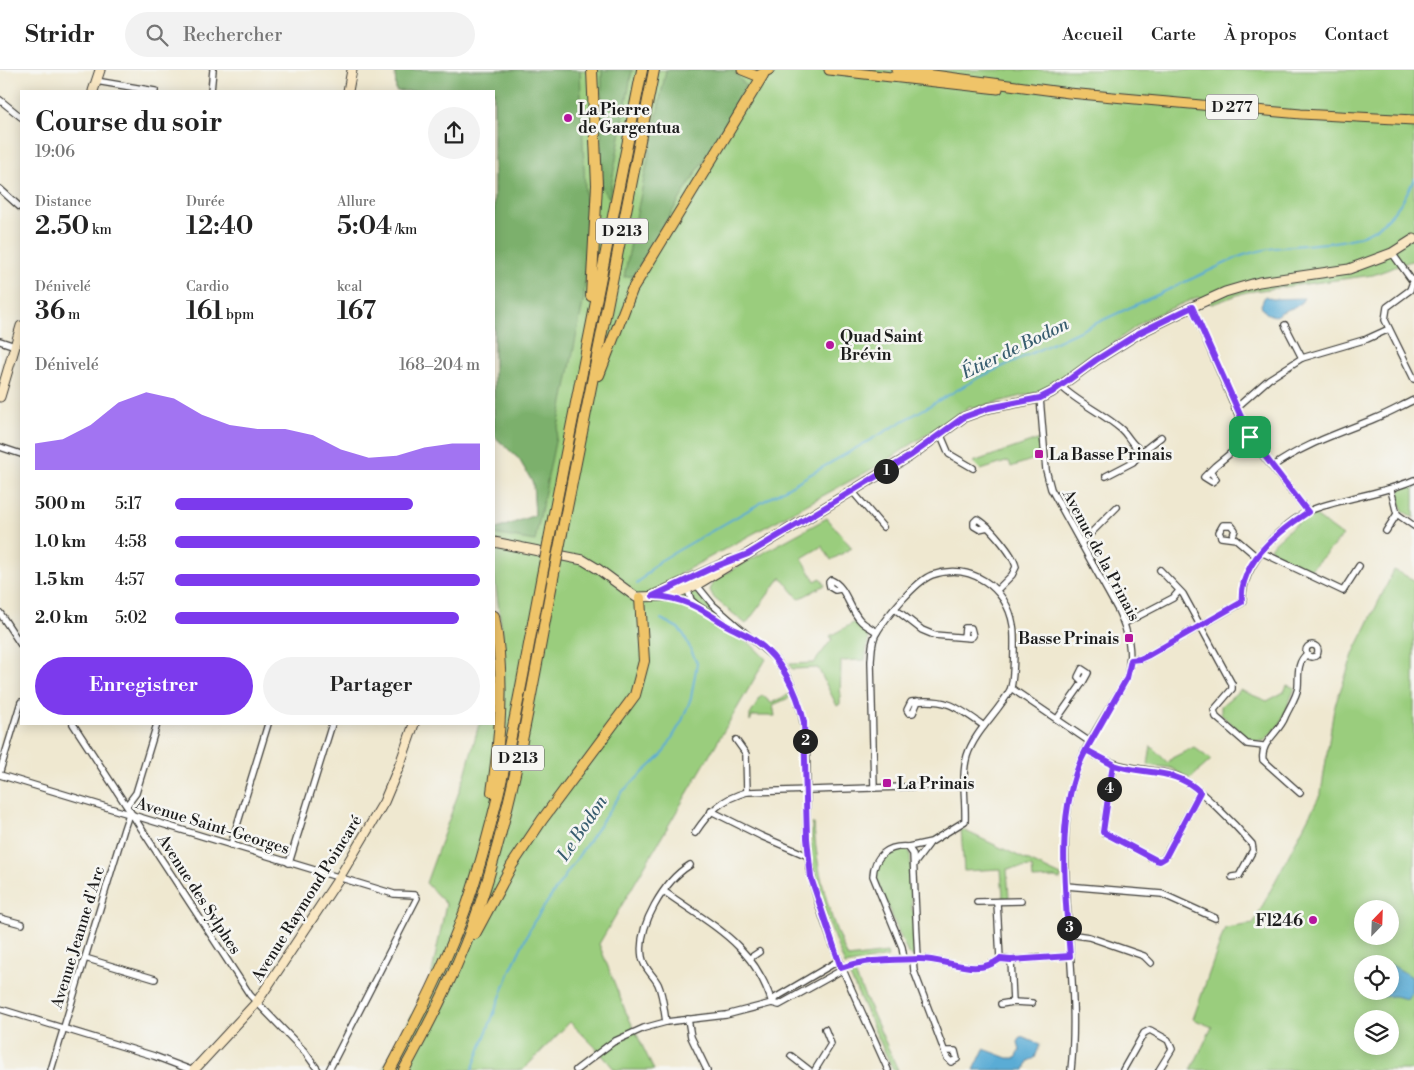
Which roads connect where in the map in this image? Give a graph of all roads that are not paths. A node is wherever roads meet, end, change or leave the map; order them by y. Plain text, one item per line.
1 (100, 70) edge
2 (213, 70) edge
3 (346, 70) edge
4 (352, 70) edge
5 (642, 70) edge
6 (654, 70) edge
7 (742, 70) edge
8 (829, 70) edge
9 (896, 70) edge
10 (592, 71) edge
11 (766, 72) edge
12 (96, 81) junction
13 (93, 90) edge
14 (149, 90) edge
15 (211, 90) edge
16 (348, 90) edge
17 (348, 90) edge
18 (1070, 93) junction
19 (0, 100) edge
20 (20, 116) edge
21 (1395, 119) junction
22 (1414, 120) edge
23 (1414, 125) edge
24 (0, 190) edge
25 (20, 207) edge
26 (1414, 239) edge
27 (1392, 253) junction
28 (1192, 307) junction
29 (1285, 325) dead end
30 (591, 328) junction
31 (1389, 329) junction
32 (20, 330) edge
33 (0, 341) edge
34 (16, 346) junction
35 (1302, 358) junction
36 (1414, 379) edge
37 (1061, 386) junction
38 (590, 391) junction
39 (0, 397) edge
40 (1040, 398) junction
41 (1414, 400) edge
42 (1235, 409) junction
43 (940, 433) junction
44 (1161, 437) dead end
45 (1250, 437) junction
46 (0, 447) edge
47 (1143, 451) junction
48 (20, 454) edge
49 (1272, 467) junction
50 (973, 468) dead end
51 (1210, 471) dead end
52 (1106, 476) dead end
53 (1414, 480) edge
54 (1391, 490) junction
55 (853, 492) junction
56 (1117, 507) dead end
57 (1308, 512) junction
58 (1397, 514) junction
59 (1414, 526) edge
60 (883, 527) dead end
61 (988, 527) dead end
62 (1386, 531) dead end
63 (1232, 538) dead end
64 (495, 542) edge
65 (1081, 543) junction
66 (748, 554) junction
67 (1259, 554) junction
68 (1359, 566) dead end
69 (1160, 570) dead end
70 (687, 579) junction
71 (698, 584) junction
72 (840, 589) dead end
73 (687, 590) junction
74 (997, 590) junction
75 (1179, 591) junction
76 (653, 596) junction
77 (670, 596) junction
78 (640, 598) junction
79 (698, 606) junction
80 (896, 609) junction
81 (0, 612) edge
82 (1125, 623) junction
83 (495, 628) edge
84 (1201, 628) junction
85 (877, 632) junction
86 (964, 636) dead end
87 (753, 639) junction
88 (20, 643) edge
89 (1307, 654) dead end
90 (1131, 660) junction
91 (1083, 682) dead end
92 (1011, 688) junction
93 (918, 701) dead end
94 (20, 705) edge
95 (1056, 719) junction
96 (74, 725) edge
97 (156, 725) edge
98 (268, 725) edge
99 (332, 725) edge
100 (414, 725) edge
101 (984, 726) junction
102 (736, 740) dead end
103 (1090, 742) junction
104 (1262, 746) junction
105 (1086, 750) junction
106 (1113, 764) junction
107 (0, 773) edge
108 (965, 785) junction
109 (874, 788) junction
110 (806, 790) junction
111 (746, 792) junction
112 (1200, 792) junction
113 (1300, 793) dead end
114 (127, 805) junction
115 (495, 808) junction
116 (711, 811) junction
117 (133, 815) junction
118 (695, 833) dead end
119 (930, 842) junction
120 (231, 845) junction
121 (908, 847) junction
122 (808, 856) junction
123 (288, 862) junction
124 (914, 864) junction
125 (690, 865) dead end
126 (1232, 877) dead end
127 (339, 878) junction
128 (1066, 886) junction
129 (665, 892) junction
130 (1020, 901) dead end
131 (977, 902) dead end
132 (997, 902) junction
133 (0, 918) edge
134 (1215, 918) dead end
135 (22, 924) dead end
136 (1069, 934) junction
137 (465, 943) junction
138 (759, 952) dead end
139 (1070, 956) junction
140 (85, 958) junction
141 (750, 958) junction
142 (915, 959) junction
143 (1000, 959) junction
144 (904, 960) junction
145 (1011, 960) junction
146 (838, 961) junction
147 (1151, 963) dead end
148 (841, 969) junction
149 (155, 979) dead end
150 (257, 1002) junction
151 (772, 1002) junction
152 (1013, 1002) junction
153 (1032, 1003) dead end
154 (1001, 1004) dead end
155 (0, 1009) edge
156 (688, 1019) junction
157 (666, 1022) junction
158 (64, 1028) junction
159 (824, 1029) dead end
160 (945, 1051) dead end
161 (791, 1056) dead end
162 (51, 1070) edge
163 (193, 1070) edge
164 (318, 1070) edge
165 (329, 1070) edge
166 (390, 1070) edge
167 (404, 1070) edge
168 (576, 1070) edge
169 (706, 1070) edge
170 (809, 1070) edge
171 (815, 1070) edge
172 (888, 1070) edge
173 (1071, 1070) edge
174 (1123, 1070) edge
175 (1159, 1070) edge

1 - 12 street
2 - 15 street
3 - 16 street
4 - 17 street
5 - 30 highway, D 213
6 - 38 highway, D 213
7 - 11 main road
8 - 18 main road, D 277
9 - 18 main road, D 277
10 - 30 highway
11 - 38 highway
12 - 13 street
12 - 14 street
18 - 21 main road, D 277
19 - 20 street
21 - 22 main road, D 277
21 - 23 street
24 - 25 street
26 - 27 street
27 - 28 street
27 - 31 street
28 - 37 street
28 - 42 street
29 - 35 street
30 - 115 highway, D 213, bridge
31 - 35 street
31 - 36 street
32 - 34 street
33 - 34 street
34 - 39 street
35 - 42 street
37 - 40 street
37 - 47 street
38 - 137 highway, D 213, bridge
40 - 43 street
40 - 65 street, Avenue de la Prinais
41 - 49 street
42 - 45 street
43 - 50 street
43 - 55 street
44 - 47 street
45 - 49 street
45 - 51 street
46 - 48 street
47 - 52 street
49 - 57 street
53 - 54 street
54 - 57 street
54 - 58 street
55 - 60 street
55 - 66 street
56 - 65 street
57 - 67 street
58 - 59 street
58 - 62 street
61 - 74 street
63 - 67 street
64 - 78 street
65 - 82 street, Avenue de la Prinais
66 - 70 street
66 - 71 street
67 - 68 street
67 - 84 street
69 - 75 street
70 - 71 street
70 - 73 street
70 - 76 street
71 - 73 street
71 - 87 street
72 - 85 street
73 - 77 street
73 - 79 street
74 - 80 street
74 - 92 street
75 - 82 street
75 - 84 street
76 - 77 street
76 - 78 street
77 - 79 street
78 - 137 highway
79 - 87 street
80 - 85 street
80 - 86 street
81 - 88 street
82 - 90 street, Avenue de la Prinais
83 - 115 highway
84 - 90 street
84 - 104 street
85 - 109 street
87 - 110 street
89 - 104 street
90 - 103 street, Avenue de la Prinais
91 - 95 street
92 - 95 street
92 - 101 street
93 - 101 street
94 - 107 street
95 - 103 street
96 - 114 street, Avenue des Sylphes
97 - 114 street
98 - 120 street
99 - 123 street
100 - 127 street, Avenue Raymond Poincaré
101 - 108 street
102 - 111 street
103 - 105 street, Avenue de la Prinais
104 - 113 street
105 - 106 street
105 - 128 street, Avenue de la Prinais
106 - 112 street
106 - 112 street
107 - 117 street, Avenue Saint-Georges
108 - 109 street
108 - 119 street
109 - 110 street
110 - 111 street
110 - 122 street
111 - 116 street
112 - 126 street
114 - 117 street, Avenue des Sylphes
115 - 166 highway, D 213
116 - 118 street
116 - 122 street
117 - 120 street, Avenue Saint-Georges
117 - 140 street, Avenue Jeanne d'Arc
117 - 150 street, Avenue des Sylphes
119 - 121 street
119 - 124 street
120 - 123 street, Avenue Saint-Georges
121 - 124 street
121 - 144 street
122 - 146 street
123 - 127 street, Avenue Saint-Georges
124 - 142 street
125 - 129 street
127 - 150 street, Avenue Raymond Poincaré
127 - 165 street, Avenue Saint-Georges
128 - 134 street
128 - 136 street, Avenue de la Prinais
129 - 141 street
129 - 157 street
130 - 132 street
131 - 132 street
132 - 143 street
133 - 135 street
136 - 139 street, Avenue de la Prinais
136 - 147 street
137 - 167 highway, D 213
138 - 141 street
139 - 145 street
139 - 173 street, Avenue de la Prinais
140 - 149 street
140 - 158 street, Avenue Jeanne d'Arc
141 - 151 street
142 - 143 street
142 - 144 street
142 - 160 street
143 - 145 street
144 - 148 street
145 - 152 street
146 - 148 street
146 - 151 street
148 - 151 street
148 - 172 street
150 - 163 street, Avenue Raymond Poincaré
150 - 164 street, Avenue des Sylphes
151 - 156 street
152 - 153 street
152 - 154 street
155 - 158 street
156 - 157 street
156 - 169 street
157 - 168 street
158 - 162 street, Avenue Jeanne d'Arc
158 - 163 street
159 - 171 street
161 - 170 street
174 - 175 street

